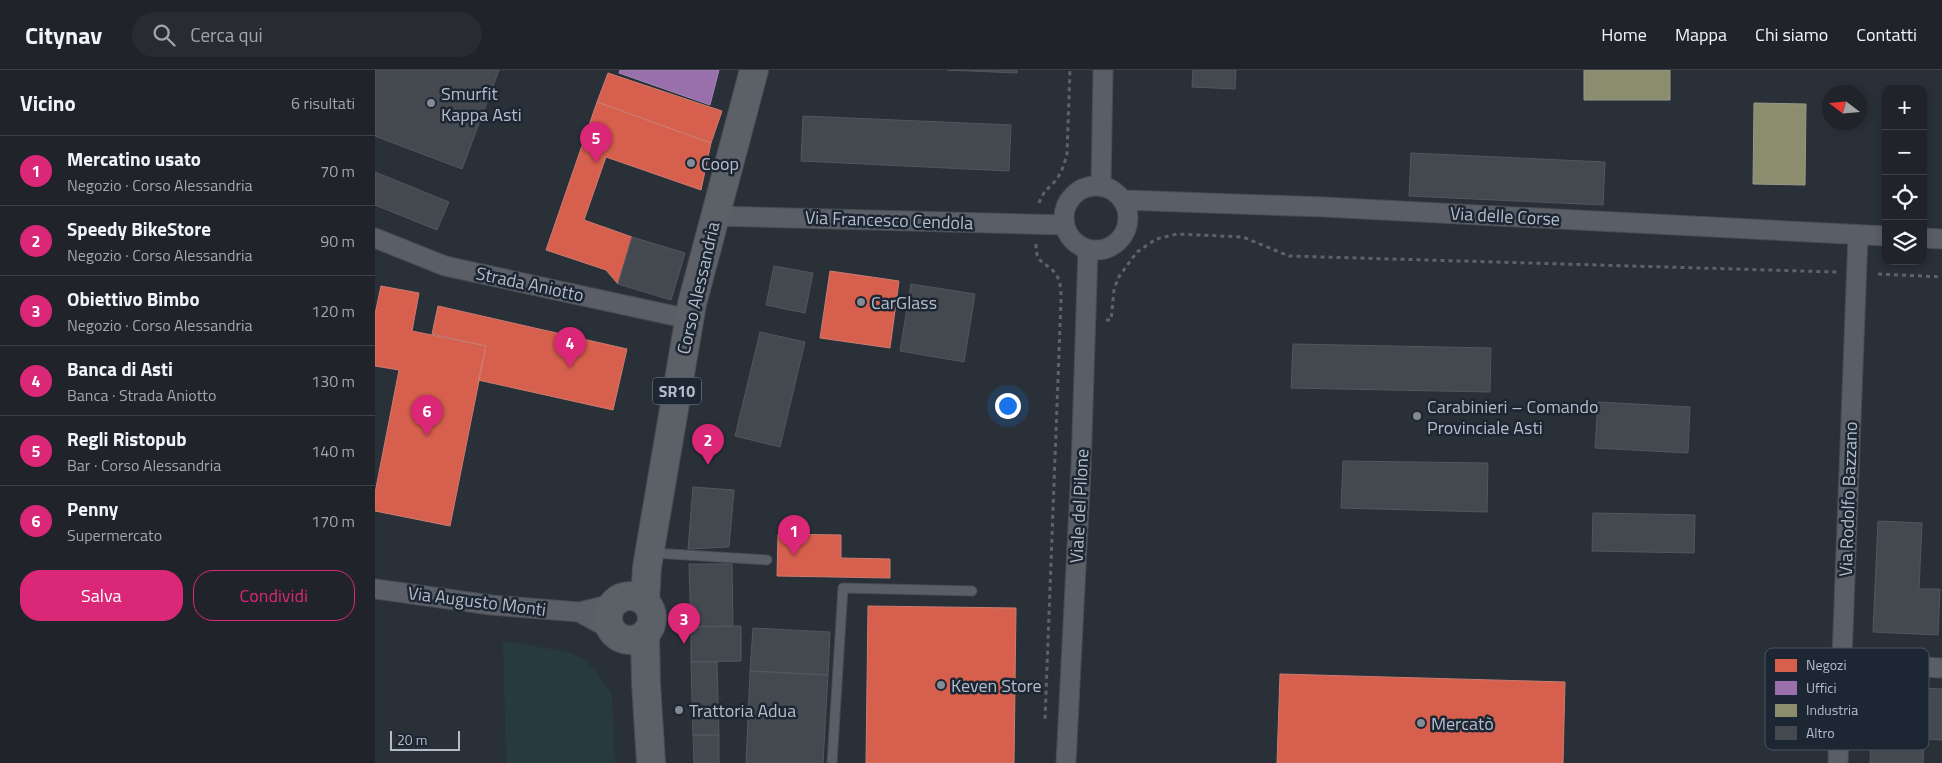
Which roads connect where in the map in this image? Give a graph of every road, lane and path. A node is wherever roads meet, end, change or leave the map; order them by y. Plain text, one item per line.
1 (754, 70) edge
2 (1071, 70) edge
3 (1103, 70) edge
4 (1101, 186) junction
5 (1123, 200) junction
6 (714, 216) junction
7 (1037, 224) junction
8 (1065, 225) junction
9 (1858, 235) junction
10 (1882, 236) edge
11 (375, 238) edge
12 (1927, 238) edge
13 (1942, 239) edge
14 (1088, 249) junction
15 (1857, 273) junction
16 (1942, 277) edge
17 (689, 319) junction
18 (1060, 319) junction
19 (1086, 319) junction
20 (649, 560) junction
21 (767, 560) dead end
22 (375, 589) edge
23 (972, 591) dead end
24 (626, 617) junction
25 (1843, 648) edge
26 (1929, 667) edge
27 (1942, 668) edge
28 (1045, 724) dead end
29 (1839, 750) edge
30 (651, 763) edge
31 (832, 763) edge
32 (1066, 763) edge
33 (1838, 763) edge

1 - 6 main road, Corso Alessandria / SR10
2 - 7 path
3 - 4 street
4 - 5 street
4 - 8 street
5 - 9 street, Via delle Corse
5 - 14 street
6 - 7 street, Via Francesco Cendola
6 - 17 main road, Corso Alessandria / SR10
7 - 8 street, Via Francesco Cendola
7 - 18 path
8 - 14 street
9 - 10 street, Via delle Corse
9 - 15 street, Via Rodolfo Bazzano
11 - 17 street, Strada Aniotto
12 - 13 street
14 - 19 street, Viale del Pilone
15 - 16 path
15 - 19 path
15 - 25 street, Via Rodolfo Bazzano
17 - 20 main road, Corso Alessandria / SR10
18 - 19 path
18 - 28 path
19 - 32 street, Viale del Pilone
20 - 21 lane
20 - 24 main road, Corso Alessandria / SR10
22 - 24 street, Via Augusto Monti
23 - 31 lane
24 - 30 main road
26 - 27 street
29 - 33 street, Via Rodolfo Bazzano

